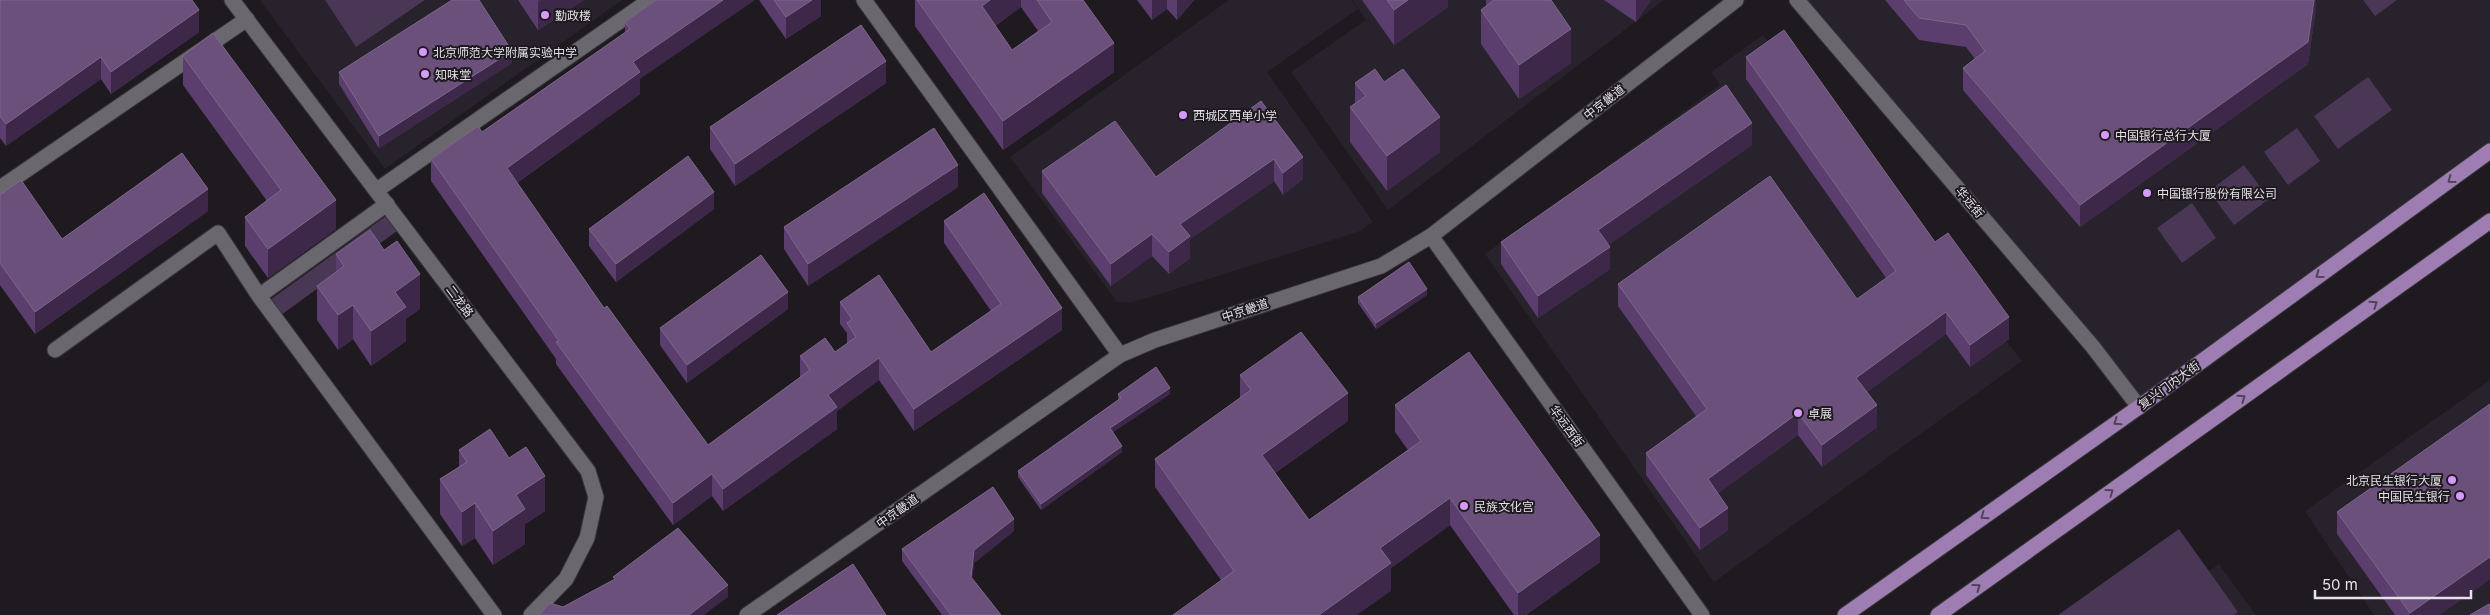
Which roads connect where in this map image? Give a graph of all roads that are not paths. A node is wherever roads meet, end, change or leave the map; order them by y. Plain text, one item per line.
1 (232, 0) edge
2 (650, 0) edge
3 (864, 0) edge
4 (1736, 0) edge
5 (1797, 0) edge
6 (247, 19) junction
7 (2490, 151) edge
8 (0, 188) edge
9 (377, 190) junction
10 (387, 204) junction
11 (2490, 221) edge
12 (1431, 236) junction
13 (259, 296) junction
14 (55, 350) dead end
15 (1120, 355) junction
16 (2139, 406) junction
17 (494, 615) edge
18 (531, 615) edge
19 (747, 615) edge
20 (1702, 615) edge
21 (1845, 615) edge
22 (1938, 615) edge

1 - 6 street, 二龙路
2 - 9 street
3 - 15 street
4 - 12 street, 中京畿道
5 - 16 street, 华远街
6 - 8 street
6 - 9 street, 二龙路
7 -> 16 highway, 复兴门内大街
9 - 10 street, 二龙路
10 - 13 street
10 - 18 street, 二龙路
22 -> 11 highway
12 - 15 street, 中京畿道
12 - 20 street, 华远西街
13 - 14 street
13 - 17 street
15 - 19 street, 中京畿道
16 -> 21 highway, 复兴门内大街

